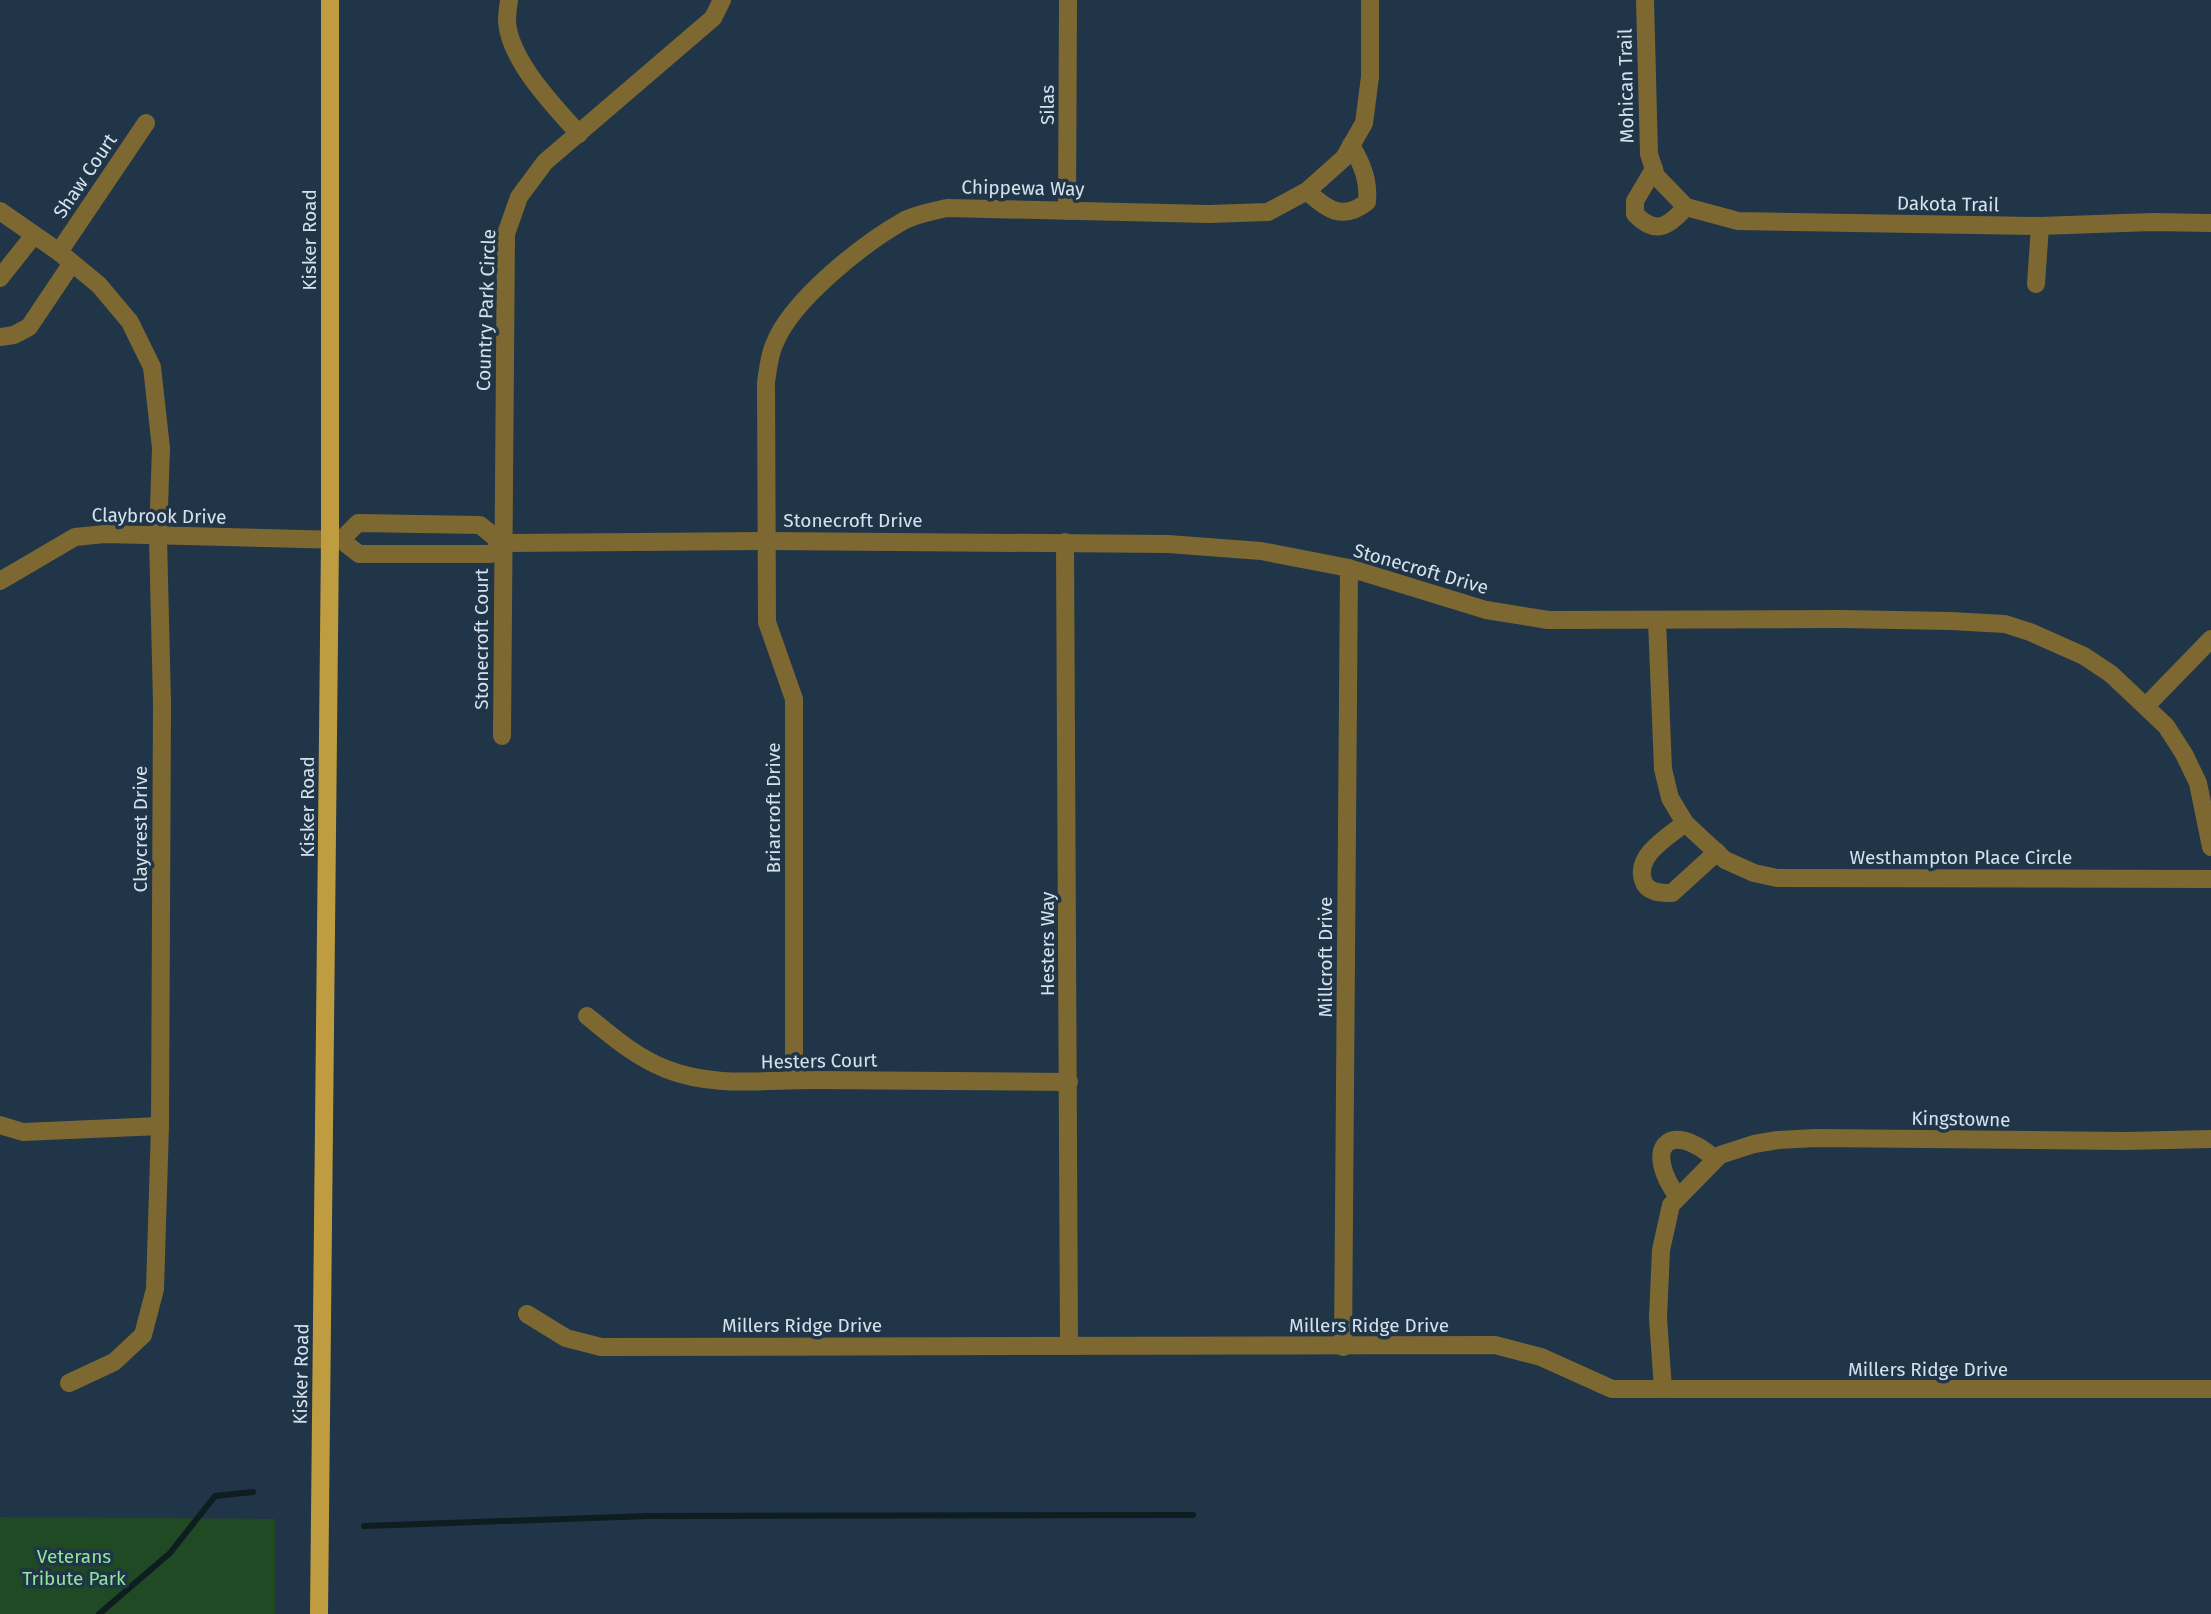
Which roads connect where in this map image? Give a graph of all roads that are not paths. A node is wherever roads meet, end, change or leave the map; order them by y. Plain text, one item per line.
1 (330, 0) edge
2 (509, 0) edge
3 (722, 0) edge
4 (1068, 0) edge
5 (1370, 0) edge
6 (1645, 0) edge
7 (146, 123) dead end
8 (579, 134) junction
9 (1351, 145) junction
10 (1654, 169) junction
11 (1307, 191) junction
12 (1686, 207) junction
13 (0, 211) edge
14 (1067, 211) junction
15 (2211, 223) edge
16 (2040, 226) junction
17 (34, 235) junction
18 (66, 258) junction
19 (0, 278) edge
20 (2036, 284) dead end
21 (0, 337) edge
22 (158, 537) junction
23 (335, 540) junction
24 (766, 541) junction
25 (502, 542) junction
26 (1065, 542) junction
27 (1349, 568) junction
28 (0, 581) edge
29 (1657, 621) junction
30 (2211, 639) edge
31 (2146, 706) junction
32 (502, 736) dead end
33 (1685, 823) junction
34 (2211, 847) edge
35 (1717, 852) junction
36 (2211, 879) edge
37 (587, 1016) dead end
38 (794, 1080) junction
39 (1069, 1082) junction
40 (0, 1125) edge
41 (160, 1126) junction
42 (2211, 1139) edge
43 (1715, 1159) junction
44 (1678, 1197) junction
45 (527, 1314) dead end
46 (1069, 1345) junction
47 (1343, 1347) junction
48 (69, 1383) dead end
49 (1663, 1389) junction
50 (2211, 1390) edge
51 (319, 1614) edge

1 - 23 main road, Kisker Road
2 - 8 street
3 - 8 street, Country Park Circle
4 - 14 street, Silas
5 - 9 street, Chippewa Way
6 - 10 street, Mohican Trail
7 - 18 street, Shaw Court
8 - 25 street, Country Park Circle
9 - 11 street, Chippewa Way
9 - 11 street
10 - 12 street, Mohican Trail
10 - 12 street
11 - 14 street, Chippewa Way
12 - 16 street, Dakota Trail
13 - 17 street, Claycrest Drive
14 - 24 street, Chippewa Way
15 - 16 street, Dakota Trail
16 - 20 street
17 - 18 street, Claycrest Drive
17 - 19 street
18 - 21 street
18 - 22 street, Claycrest Drive
22 - 23 street, Claybrook Drive
22 - 28 street, Claybrook Drive
22 - 41 street, Claycrest Drive
23 - 25 street, Stonecroft Drive
23 - 25 street
23 - 51 main road, Kisker Road
24 - 25 street, Stonecroft Drive
24 - 26 street, Stonecroft Drive
24 - 38 street, Briarcroft Drive
25 - 32 street, Stonecroft Court
26 - 27 street, Stonecroft Drive
26 - 39 street, Hesters Way
27 - 29 street, Stonecroft Drive
27 - 47 street, Millcroft Drive
29 - 31 street, Stonecroft Drive
29 - 33 street, Westhampton Place Circle
30 - 31 street
31 - 34 street, Stonecroft Drive
33 - 35 street, Westhampton Place Circle
33 - 35 street
35 - 36 street, Westhampton Place Circle
37 - 38 street, Hesters Court
38 - 39 street, Hesters Court
39 - 46 street, Hesters Way
40 - 41 street
41 - 48 street, Claycrest Drive
42 - 43 street, Kingstowne
43 - 44 street, Kingstowne
43 - 44 street
44 - 49 street, Kingstowne
45 - 46 street, Millers Ridge Drive
46 - 47 street, Millers Ridge Drive
47 - 49 street, Millers Ridge Drive
49 - 50 street, Millers Ridge Drive

